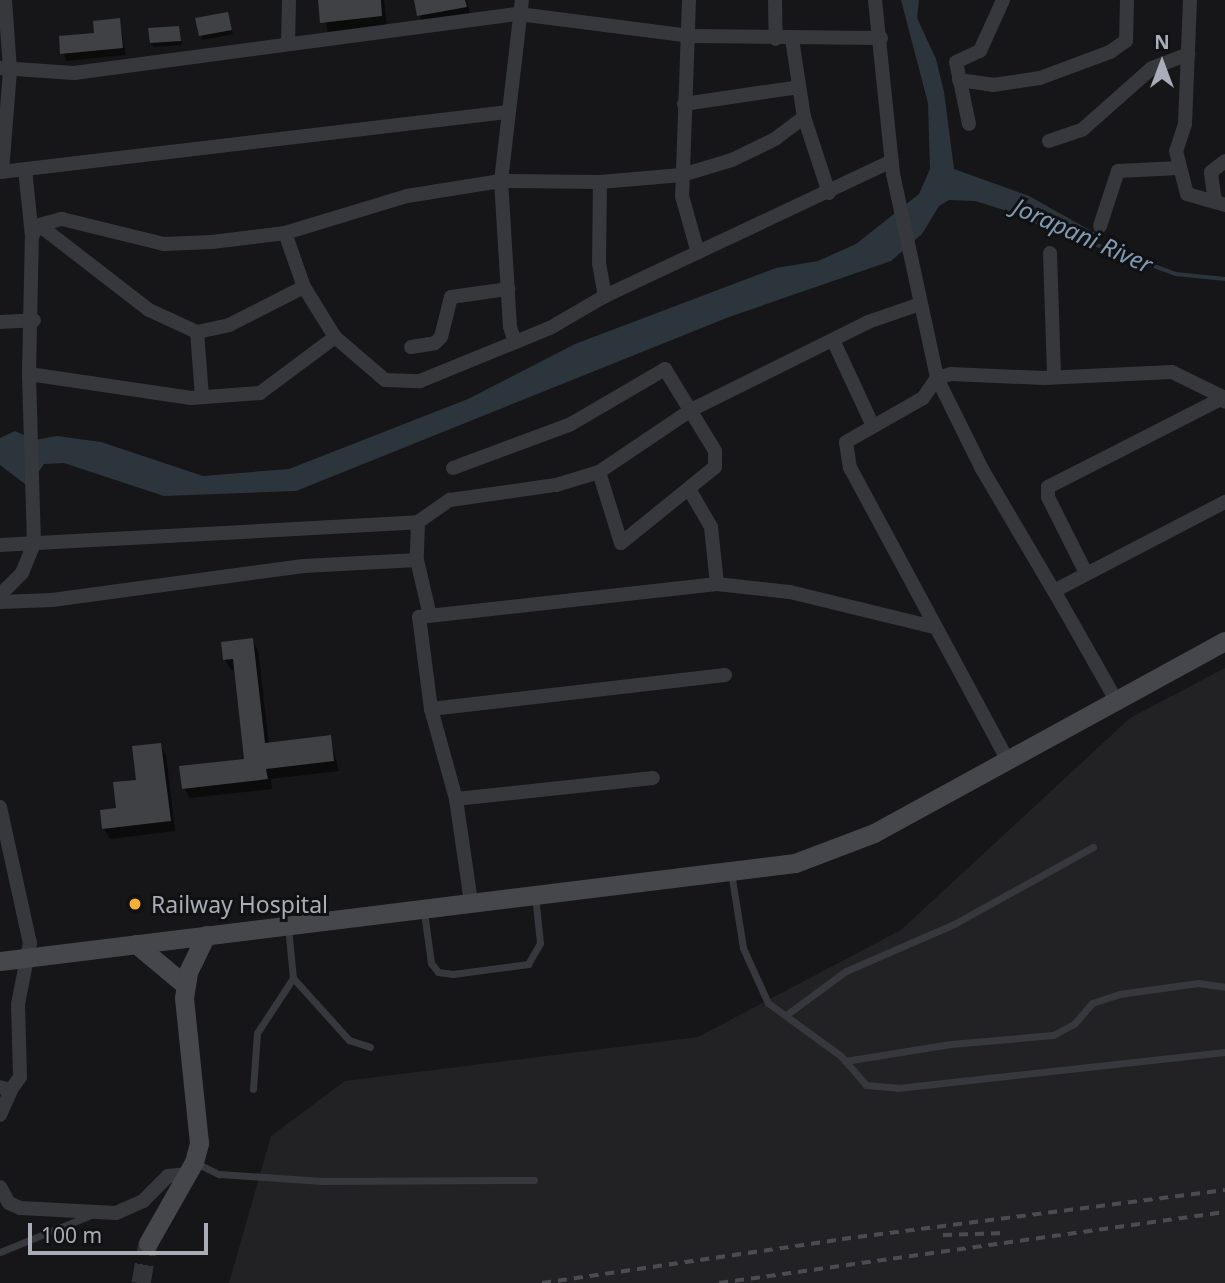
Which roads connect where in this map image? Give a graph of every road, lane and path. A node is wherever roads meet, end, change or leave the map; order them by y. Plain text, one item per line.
1 (5, 0) edge
2 (289, 0) edge
3 (689, 0) edge
4 (775, 0) edge
5 (875, 0) edge
6 (1003, 0) edge
7 (1127, 0) edge
8 (1190, 0) edge
9 (520, 7) edge
10 (690, 36) junction
11 (776, 38) junction
12 (881, 38) junction
13 (792, 39) junction
14 (288, 44) junction
15 (1188, 54) junction
16 (5, 69) edge
17 (959, 80) junction
18 (799, 87) junction
19 (684, 104) junction
20 (508, 112) junction
21 (804, 117) junction
22 (969, 124) dead end
23 (1049, 141) dead end
24 (1225, 161) edge
25 (893, 168) junction
26 (1179, 168) junction
27 (25, 169) junction
28 (1, 172) edge
29 (682, 176) junction
30 (501, 180) junction
31 (600, 181) junction
32 (829, 193) junction
33 (1220, 203) edge
34 (1100, 226) dead end
35 (36, 230) junction
36 (285, 233) junction
37 (698, 253) junction
38 (1050, 253) dead end
39 (304, 287) junction
40 (508, 289) junction
41 (605, 296) junction
42 (920, 304) junction
43 (34, 320) junction
44 (0, 322) edge
45 (197, 332) junction
46 (335, 337) junction
47 (514, 339) junction
48 (833, 340) junction
49 (411, 346) dead end
50 (29, 374) junction
51 (1054, 376) junction
52 (937, 379) junction
53 (202, 397) junction
54 (1224, 399) edge
55 (691, 410) junction
56 (873, 426) junction
57 (453, 468) dead end
58 (598, 471) junction
59 (689, 489) junction
60 (1225, 502) edge
61 (418, 522) junction
62 (34, 544) junction
63 (0, 545) edge
64 (417, 560) junction
65 (1086, 573) junction
66 (717, 584) junction
67 (1054, 591) junction
68 (0, 595) edge
69 (0, 602) edge
70 (429, 616) junction
71 (934, 627) junction
72 (1225, 641) edge
73 (725, 675) dead end
74 (1116, 699) junction
75 (431, 709) junction
76 (1007, 759) junction
77 (653, 778) dead end
78 (456, 799) junction
79 (0, 807) edge
80 (1093, 847) dead end
81 (732, 872) junction
82 (535, 894) junction
83 (471, 902) junction
84 (423, 908) junction
85 (288, 925) junction
86 (206, 935) junction
87 (136, 944) junction
88 (26, 958) junction
89 (0, 961) edge
90 (293, 978) junction
91 (184, 985) junction
92 (1225, 987) edge
93 (786, 1015) junction
94 (370, 1047) dead end
95 (1225, 1052) edge
96 (845, 1061) junction
97 (6, 1089) edge
98 (253, 1089) dead end
99 (0, 1115) edge
100 (191, 1168) junction
101 (534, 1180) dead end
102 (0, 1187) edge
103 (100, 1211) junction
104 (148, 1243) tunnel mouth
105 (0, 1252) edge

1 - 16 street
2 - 14 street
3 - 10 street
4 - 11 street
5 - 12 street
6 - 17 street
7 - 17 street
8 - 15 street
9 - 10 street
9 - 14 street
9 - 20 street
10 - 11 street
10 - 19 street
11 - 13 street
12 - 13 street
12 - 25 street
13 - 18 street
14 - 16 street
15 - 23 street
15 - 26 street
16 - 28 street
17 - 22 street
18 - 19 street
18 - 21 street
19 - 29 street
20 - 27 street
20 - 30 street
21 - 29 street
21 - 32 street
24 - 33 street
25 - 32 street
25 - 42 street
26 - 33 street
26 - 34 street
27 - 28 street
27 - 35 street
29 - 31 street
29 - 37 street
30 - 31 street
30 - 36 street
30 - 40 street
31 - 41 street
32 - 37 street
35 - 36 street
35 - 43 street
35 - 45 street
36 - 39 street
37 - 41 street
38 - 51 street
39 - 45 street
39 - 46 street
40 - 47 street
40 - 49 street
41 - 47 street
42 - 48 street
42 - 52 street
43 - 44 street
43 - 50 street
45 - 53 street
46 - 47 street
46 - 53 street
48 - 55 street
48 - 56 street
50 - 53 street
50 - 62 street
51 - 52 street
51 - 54 street
52 - 56 street
52 - 67 street
54 - 65 street
55 - 57 street
55 - 58 street
55 - 59 street
56 - 71 street
58 - 59 street
58 - 61 street
59 - 66 street
60 - 65 street
61 - 62 street
61 - 64 street
62 - 63 street
62 - 68 street
64 - 69 street
64 - 70 street
65 - 67 street
66 - 70 street
66 - 71 street
67 - 74 street
70 - 75 street
71 - 76 street
72 - 74 main road
73 - 75 street
74 - 76 main road
75 - 78 street
76 - 81 main road
77 - 78 street
78 - 83 street
79 - 88 street
80 - 93 lane
81 - 82 main road
81 - 93 lane
82 - 83 main road
82 - 84 lane
83 - 84 main road
84 - 85 main road
85 - 86 main road
85 - 90 lane
86 - 87 main road
86 - 91 main road
87 - 88 main road
87 - 91 main road
88 - 89 main road
88 - 97 street
90 - 94 lane
90 - 98 lane
91 - 100 main road
92 - 96 lane
93 - 96 lane
95 - 96 lane
97 - 99 street
100 - 101 lane
100 - 103 street
100 - 104 main road
102 - 103 street
103 - 105 lane

